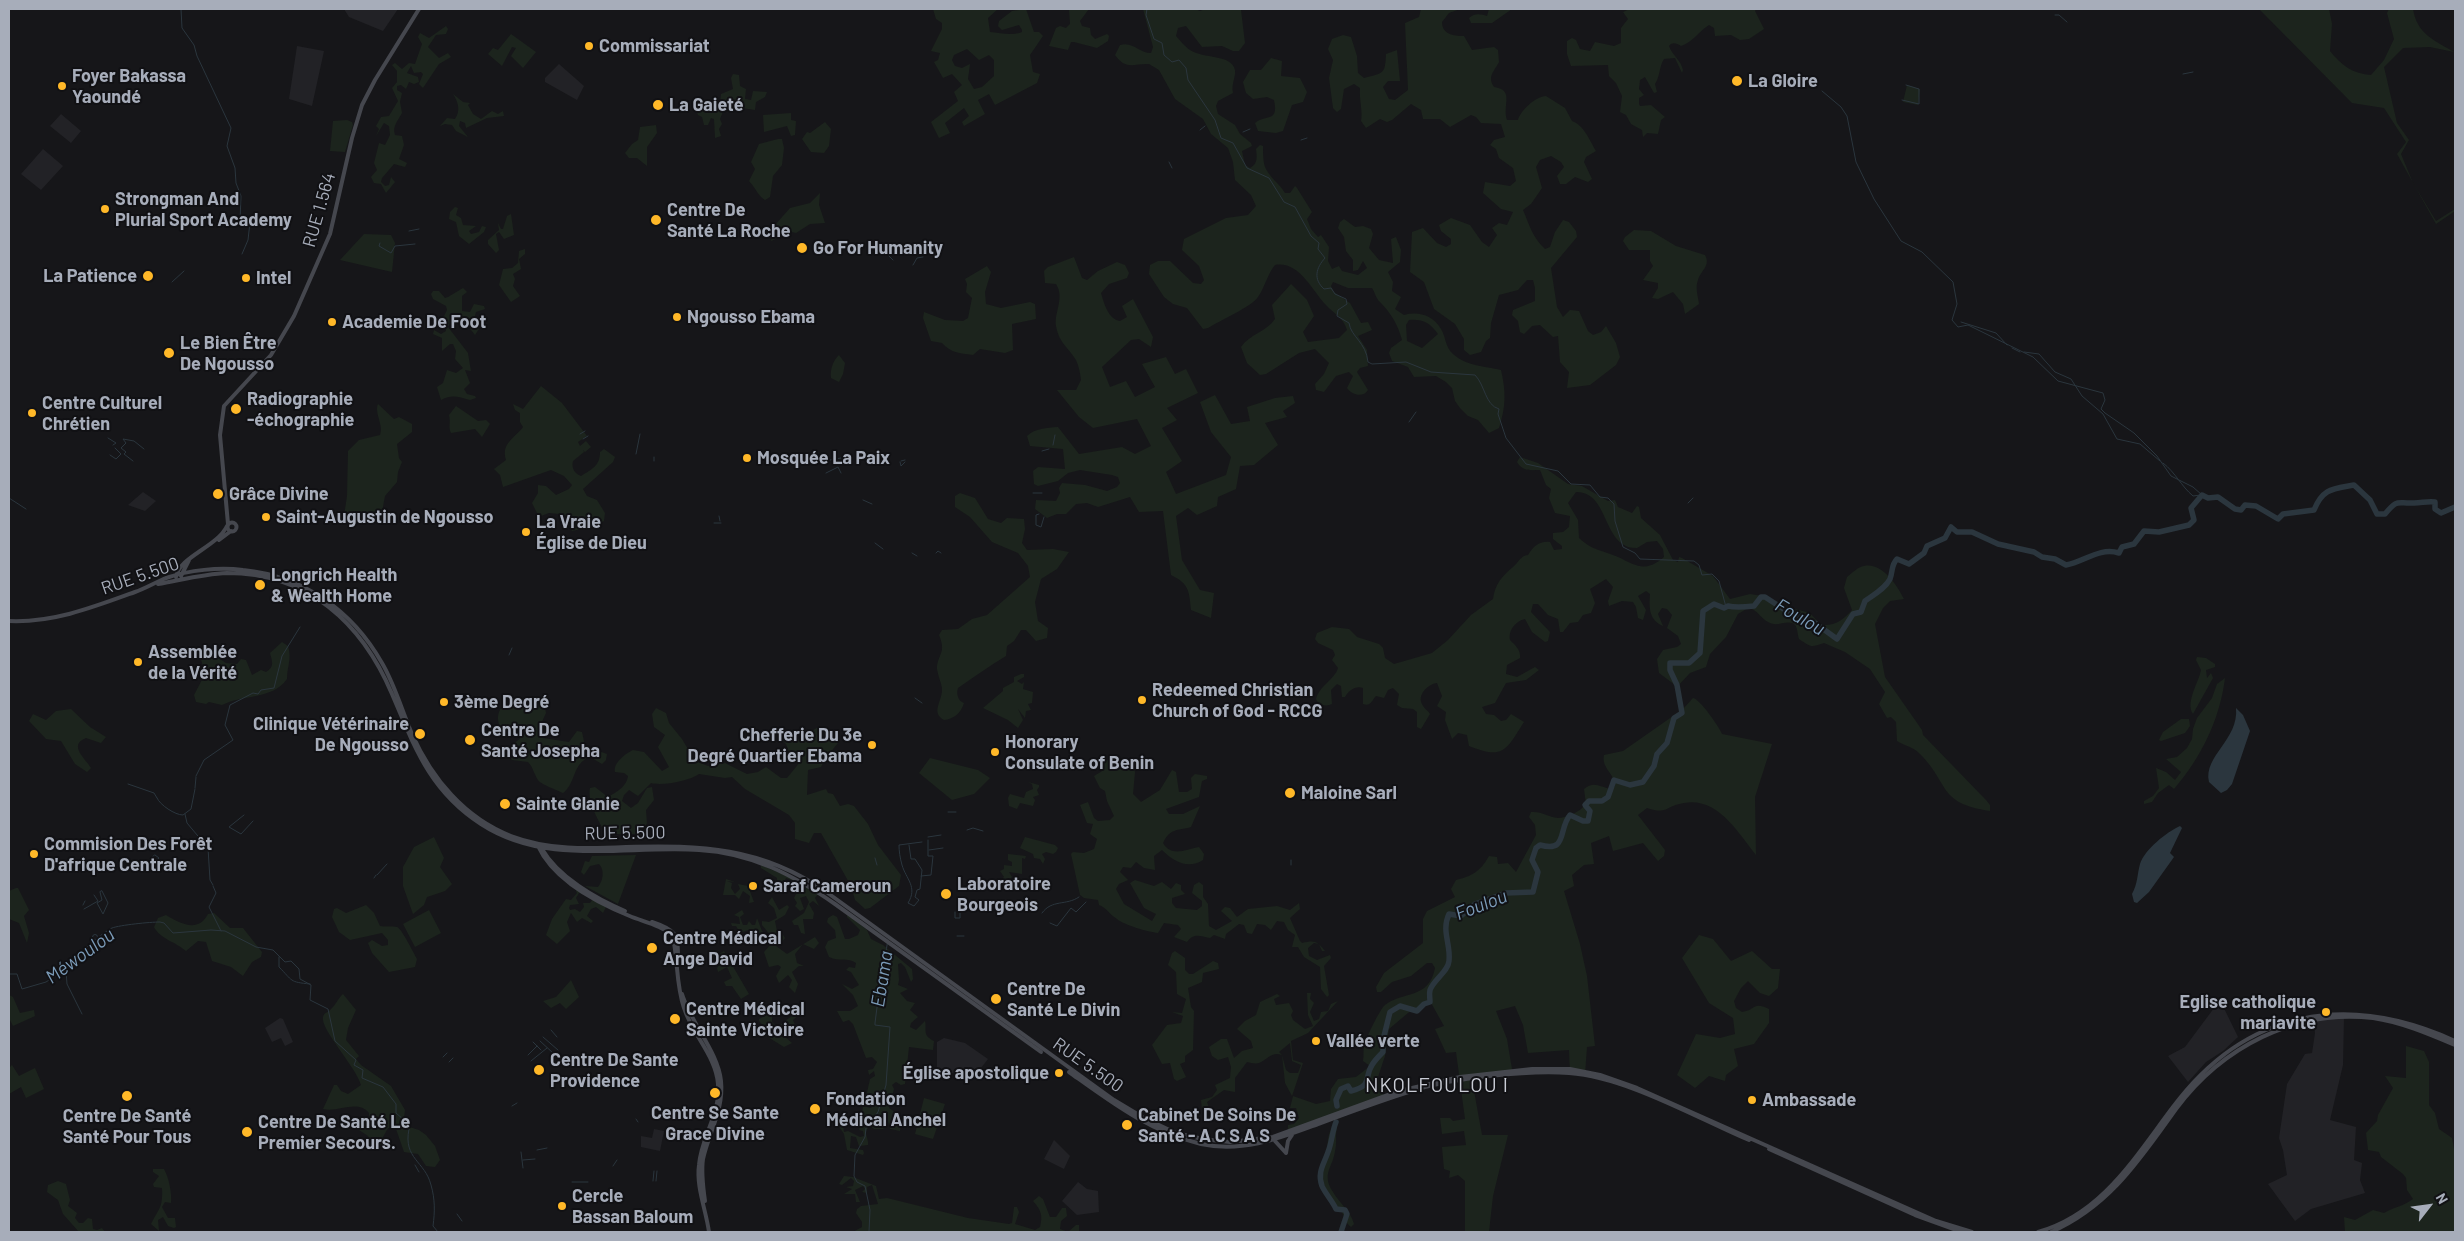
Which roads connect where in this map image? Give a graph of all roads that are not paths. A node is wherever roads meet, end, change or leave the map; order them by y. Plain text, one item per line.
1 (419, 9) edge
2 (229, 524) junction
3 (231, 531) junction
4 (217, 541) junction
5 (189, 560) junction
6 (187, 566) junction
7 (179, 568) junction
8 (195, 572) junction
9 (217, 572) junction
10 (181, 576) junction
11 (168, 577) junction
12 (176, 577) junction
13 (156, 584) junction
14 (9, 621) edge
15 (539, 846) junction
16 (2455, 1042) edge
17 (2455, 1045) edge
18 (1488, 1076) junction
19 (1294, 1132) junction
20 (1274, 1141) junction
21 (710, 1232) edge
22 (1962, 1232) edge
23 (1972, 1232) edge
24 (2038, 1232) edge
25 (2051, 1232) edge

1 - 2 main road, RUE 1.564
2 - 3 main road, RUE 1.564
2 - 3 main road
2 - 4 main road
3 - 4 main road
4 - 5 main road
5 - 6 main road
5 - 7 main road
6 - 8 main road
6 - 10 main road
7 - 11 main road
7 - 12 main road
8 - 9 main road, RUE 5.500
8 - 10 main road, RUE 5.500
9 - 10 main road
9 - 15 main road, RUE 5.500
9 - 15 main road, RUE 5.500
10 - 12 main road, RUE 5.500
11 - 12 main road, RUE 5.500
11 - 13 main road, RUE 5.500
12 - 13 main road
13 - 14 main road, RUE 5.500
15 - 19 main road, RUE 5.500
15 - 20 main road, RUE 5.500
15 - 21 main road
16 - 24 main road
17 - 25 main road
18 - 19 main road
18 - 22 main road
18 - 23 main road
19 - 20 main road, RUE 5.500
19 - 20 main road

